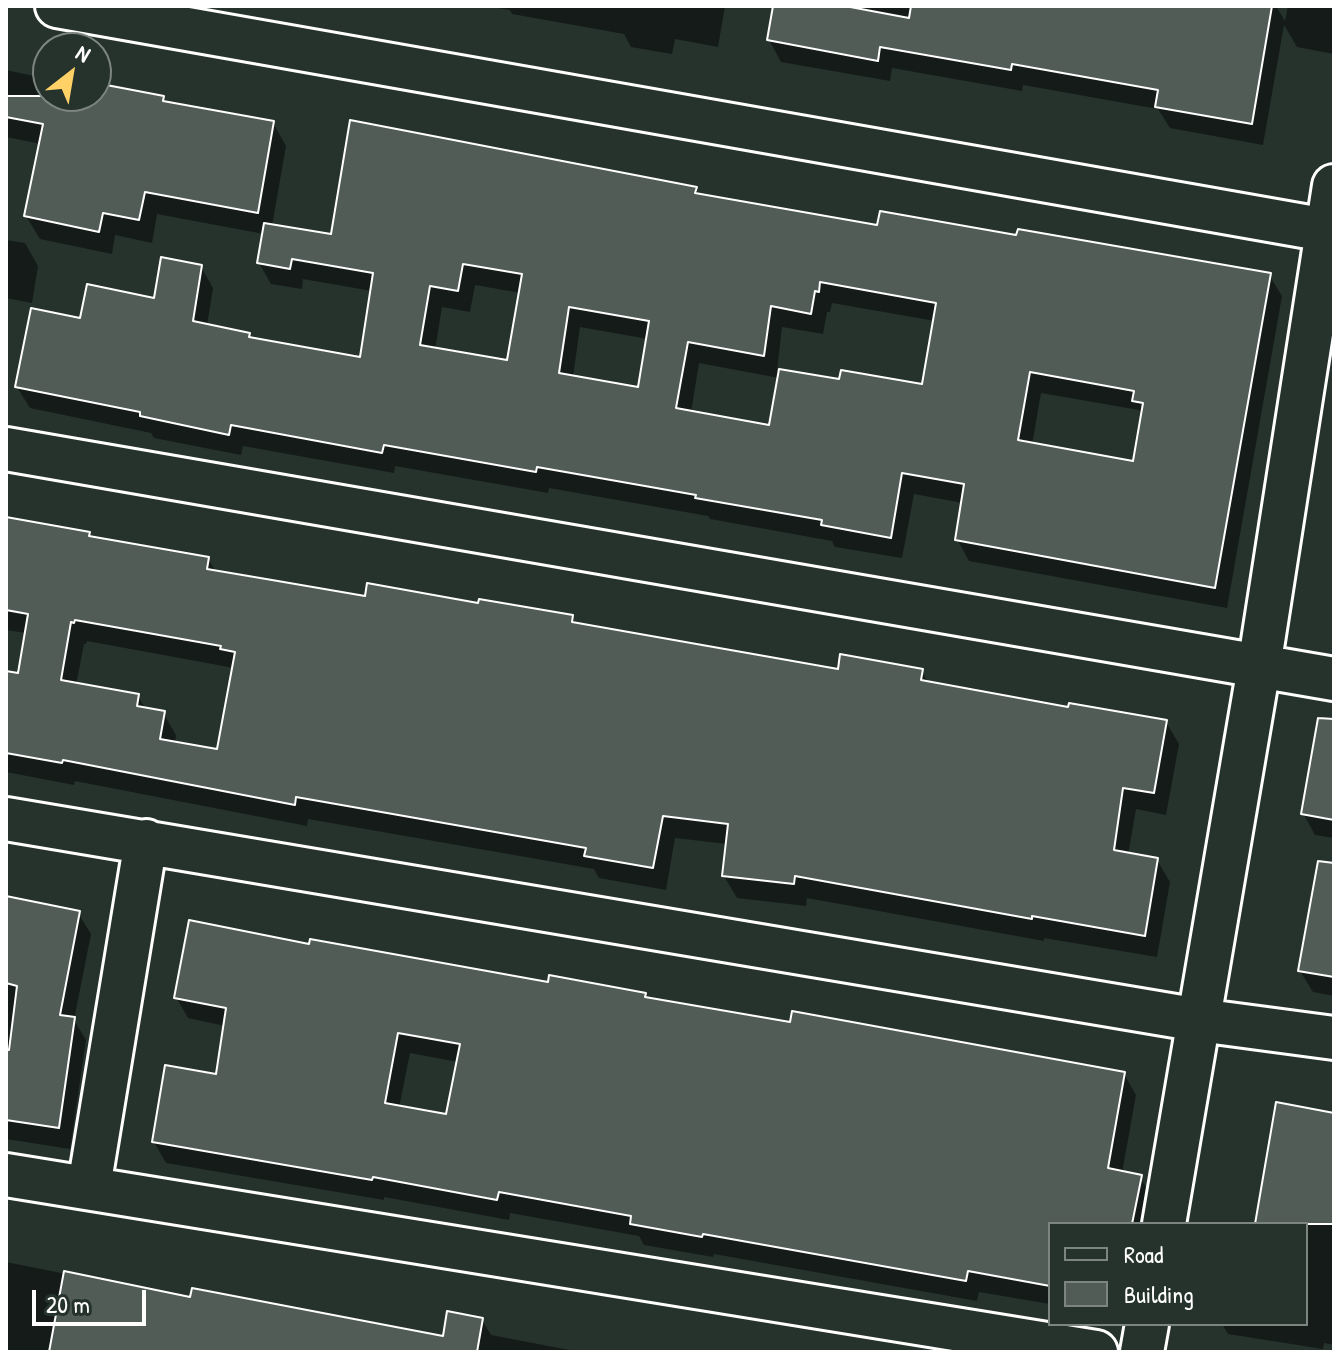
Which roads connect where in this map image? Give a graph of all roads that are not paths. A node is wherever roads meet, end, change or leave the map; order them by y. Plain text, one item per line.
1 (57, 6) edge
2 (1334, 186) edge
3 (1326, 230) junction
4 (6, 449) edge
5 (1259, 667) junction
6 (1334, 679) edge
7 (6, 819) edge
8 (146, 841) junction
9 (1199, 1020) junction
10 (1334, 1038) edge
11 (6, 1175) edge
12 (89, 1187) junction
13 (1164, 1222) edge
14 (1147, 1326) edge
15 (1096, 1352) edge
16 (1142, 1352) edge

1 - 3 street
2 - 3 street
3 - 5 street
4 - 5 street
5 - 6 street
5 - 9 street
7 - 8 street
8 - 9 street
8 - 12 street
9 - 10 street
9 - 13 street
11 - 12 street
12 - 15 street
14 - 16 street

